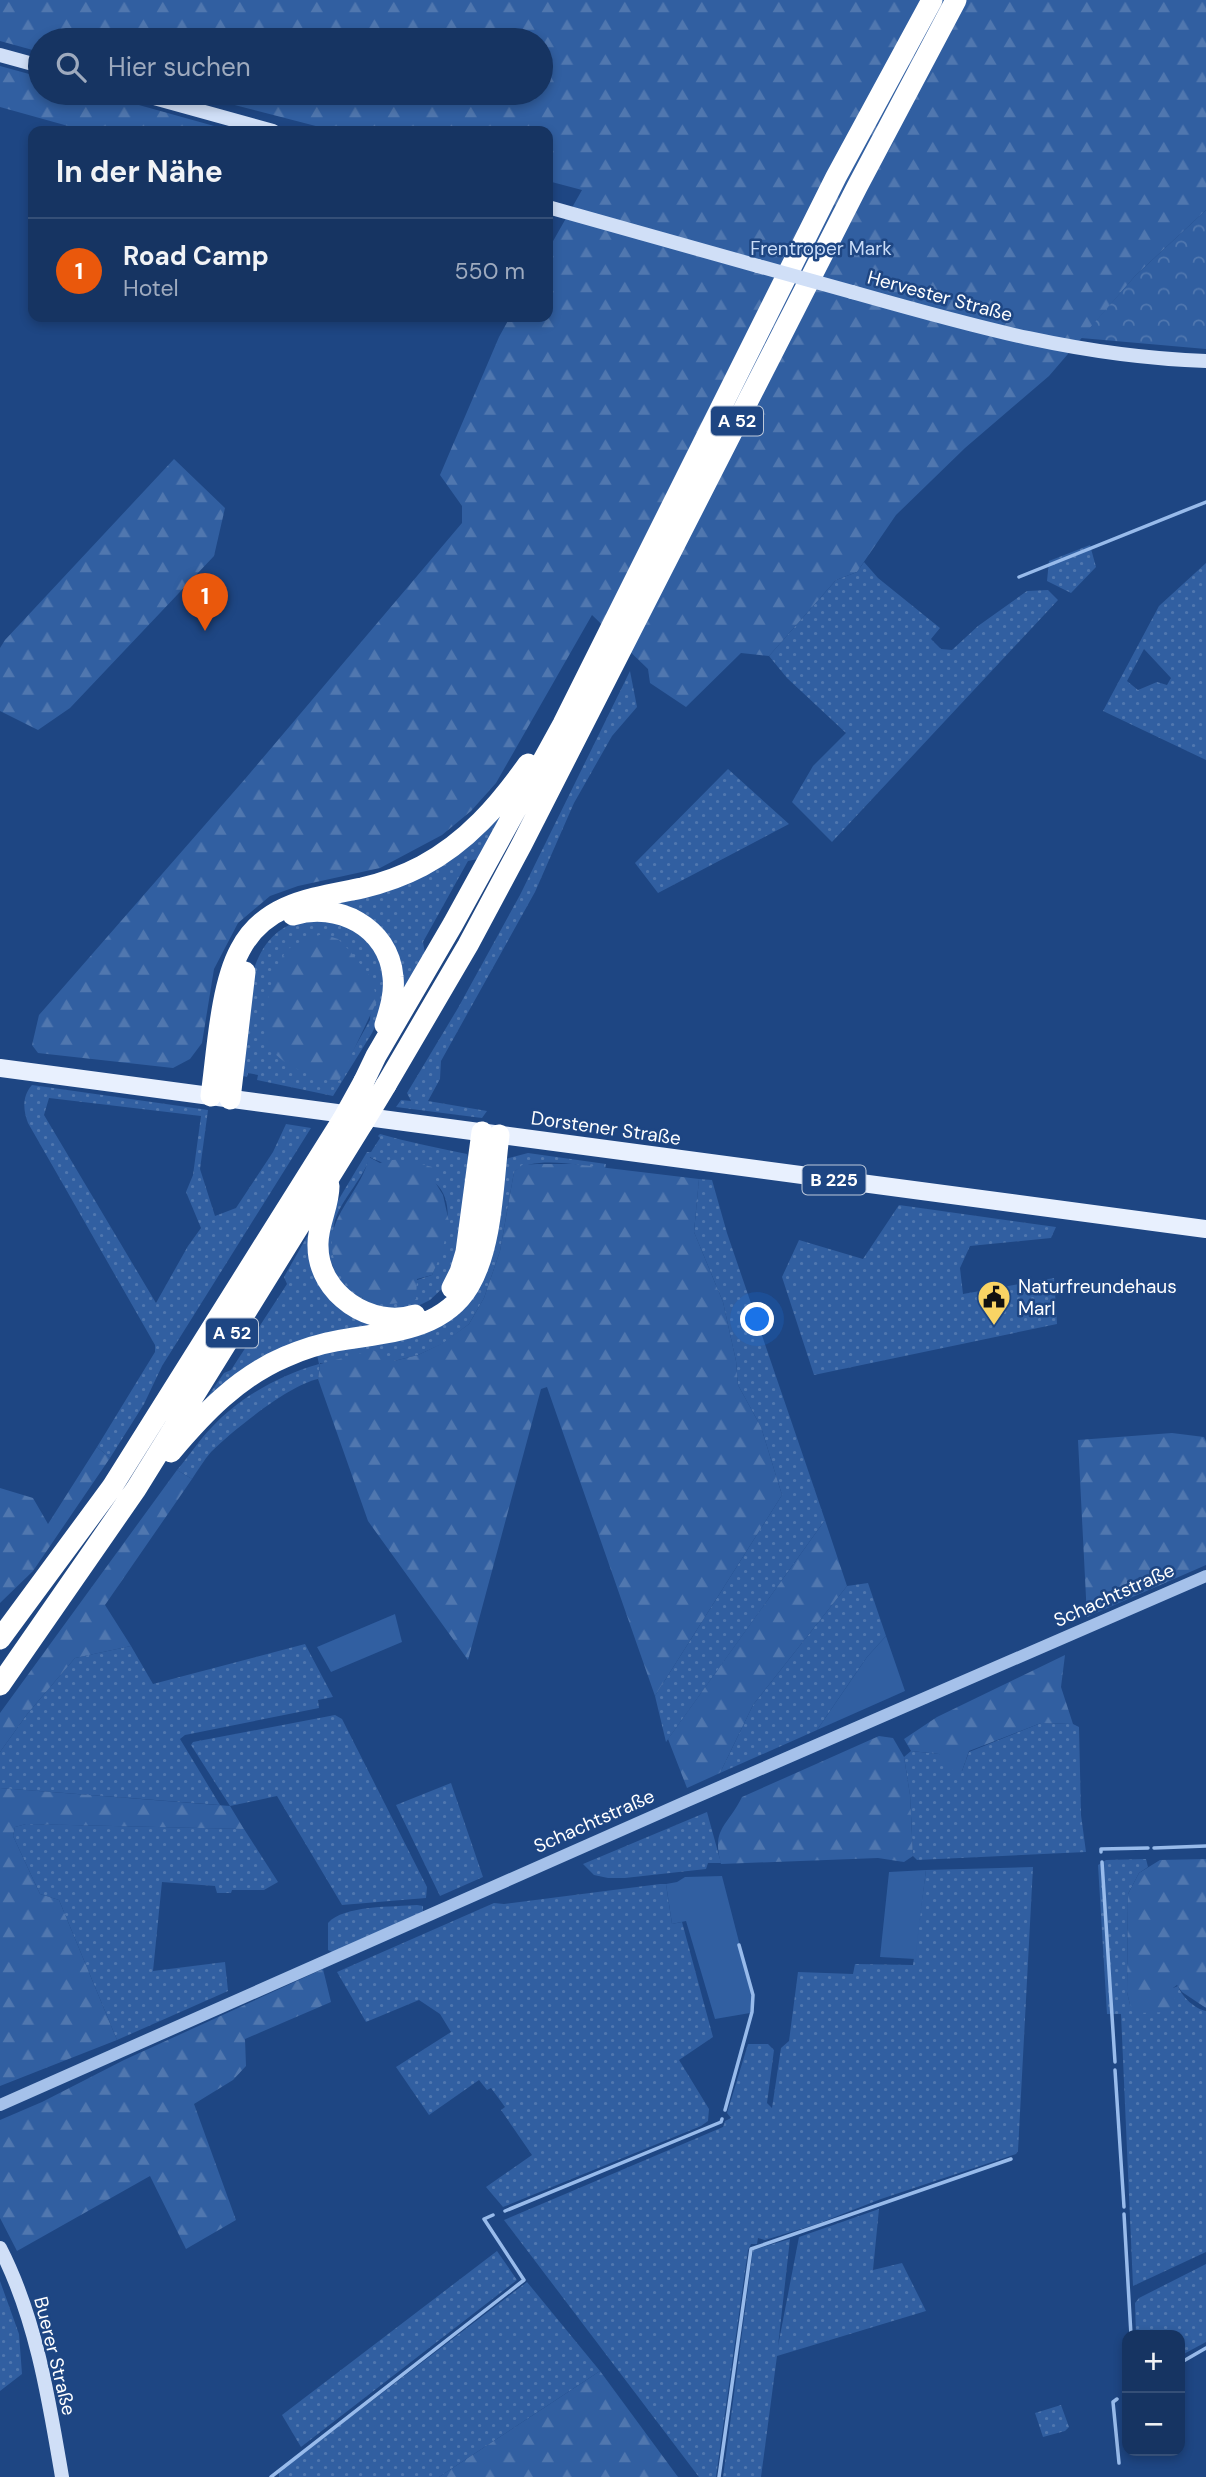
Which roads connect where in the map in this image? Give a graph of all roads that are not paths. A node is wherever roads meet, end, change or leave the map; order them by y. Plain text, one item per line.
1 (932, 0) edge
2 (956, 0) edge
3 (0, 55) edge
4 (28, 63) edge
5 (179, 105) edge
6 (255, 126) edge
7 (553, 208) edge
8 (1206, 361) edge
9 (563, 724) junction
10 (376, 1056) junction
11 (0, 1068) edge
12 (220, 1097) junction
13 (491, 1134) junction
14 (336, 1149) junction
15 (328, 1177) junction
16 (1206, 1229) edge
17 (136, 1489) junction
18 (1206, 1576) edge
19 (0, 1639) edge
20 (0, 1685) edge
21 (0, 2105) edge
22 (0, 2248) edge
23 (62, 2477) edge

1 - 9 highway, A 52
2 - 14 highway, A 52, bridge
3 - 4 main road
5 - 6 main road
7 - 8 main road, Hervester Straße, bridge
9 - 10 highway, A 52
9 - 12 highway
10 - 12 highway
10 - 14 highway, A 52, bridge
11 - 12 main road, Dorstener Straße / B 225
12 - 13 main road, Dorstener Straße / B 225
13 - 15 highway
13 - 16 main road, Dorstener Straße / B 225
13 - 17 highway
14 - 15 highway, A 52
14 - 19 highway, A 52
15 - 17 highway, A 52
17 - 20 highway, A 52
18 - 21 street, Schachtstraße
22 - 23 main road, Buerer Straße

